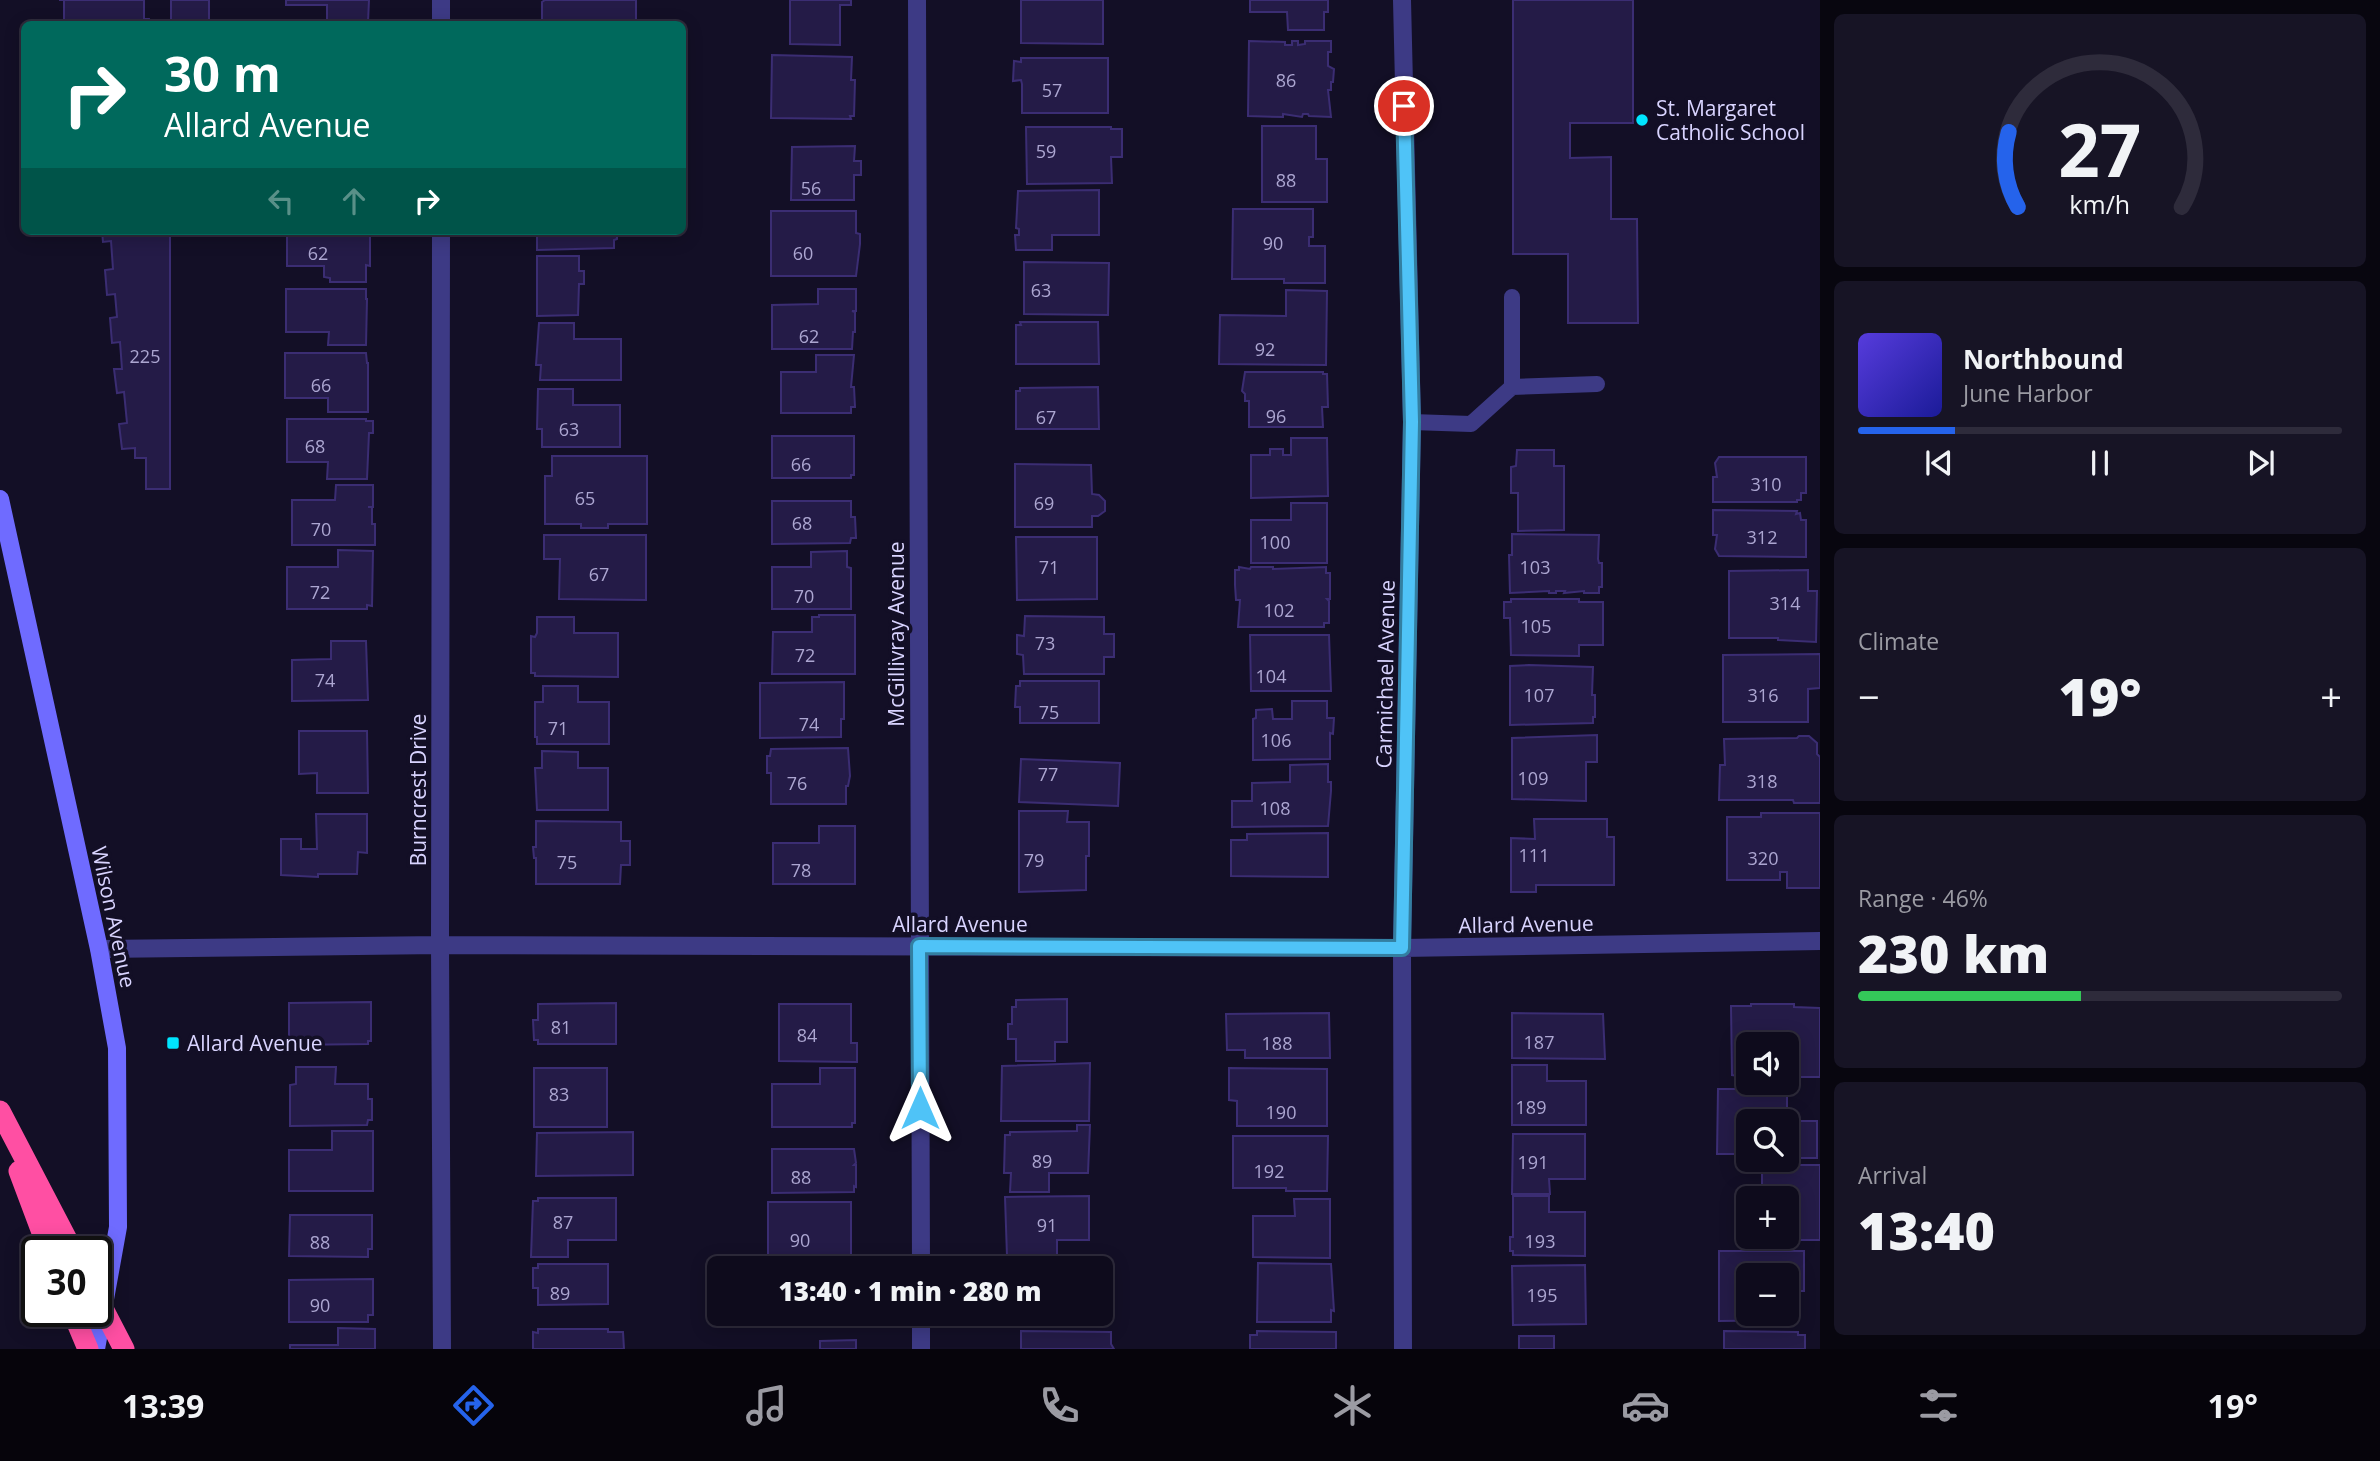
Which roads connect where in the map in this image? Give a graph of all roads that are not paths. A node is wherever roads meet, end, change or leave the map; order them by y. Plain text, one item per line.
1 (441, 0) edge
2 (917, 0) edge
3 (1402, 0) edge
4 (441, 21) edge
5 (441, 235) edge
6 (1512, 297) dead end
7 (1597, 384) dead end
8 (1512, 387) junction
9 (1412, 422) junction
10 (0, 499) edge
11 (1820, 941) edge
12 (440, 945) junction
13 (919, 946) junction
14 (1402, 948) junction
15 (99, 949) junction
16 (0, 1111) edge
17 (0, 1116) edge
18 (42, 1236) edge
19 (65, 1236) edge
20 (921, 1256) edge
21 (112, 1326) edge
22 (921, 1326) edge
23 (79, 1327) edge
24 (88, 1349) edge
25 (96, 1349) edge
26 (124, 1349) edge
27 (442, 1349) edge
28 (921, 1349) edge
29 (1403, 1349) edge

1 - 4 street
2 - 13 street, McGillivray Avenue
3 - 9 street, Carmichael Avenue
5 - 12 street, Burncrest Drive
6 - 8 lane
7 - 8 lane
8 - 9 lane
9 - 14 street, Carmichael Avenue
10 - 15 main road, Wilson Avenue
11 - 14 street, Allard Avenue
12 - 13 street, Allard Avenue
12 - 15 street, Allard Avenue
12 - 27 street, Burncrest Drive
13 - 14 street, Allard Avenue
13 - 20 street, McGillivray Avenue
14 - 29 street, Carmichael Avenue
15 - 25 main road, Wilson Avenue
16 - 19 highway
17 - 18 highway
21 - 26 highway, bridge
22 - 28 street
23 - 24 highway

